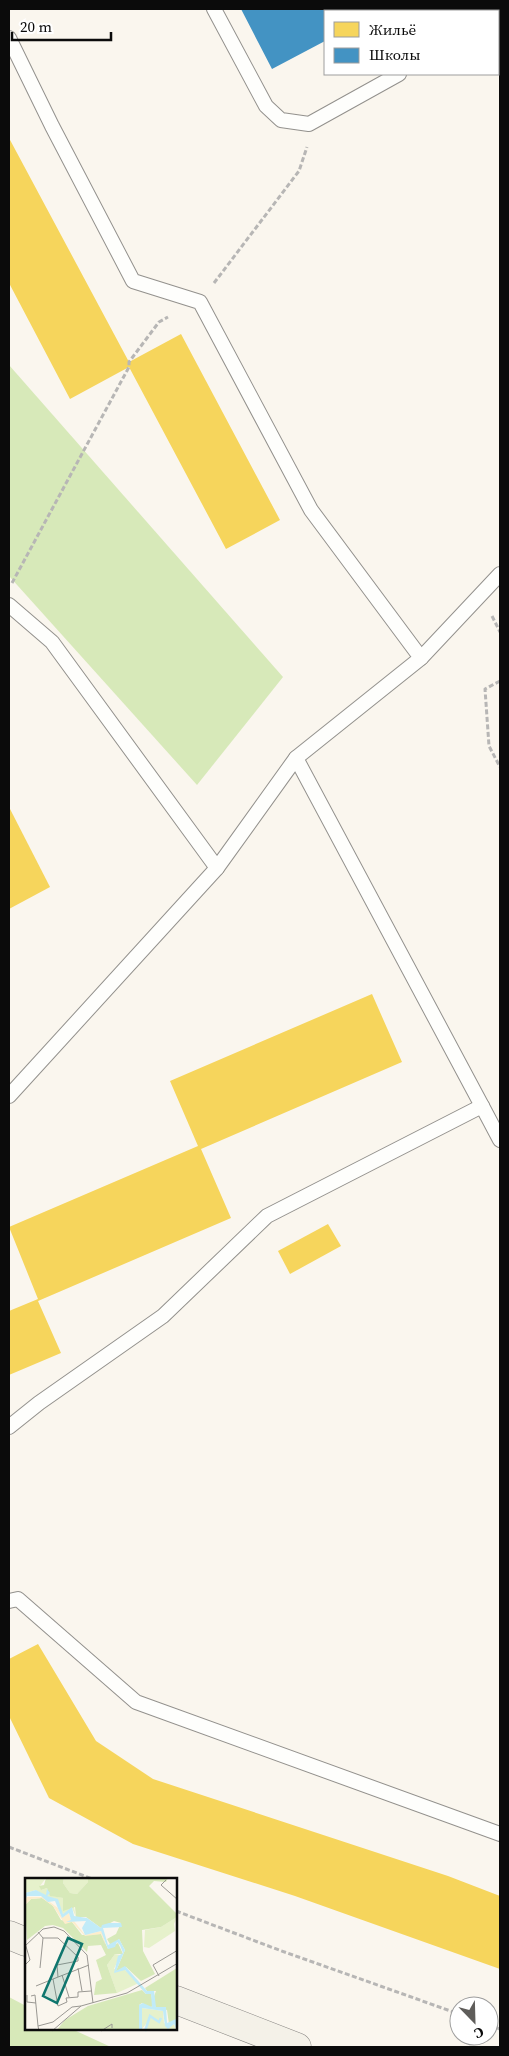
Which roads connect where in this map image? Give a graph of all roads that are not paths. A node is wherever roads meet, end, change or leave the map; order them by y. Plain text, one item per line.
1 (214, 9) edge
2 (9, 38) edge
3 (398, 75) edge
4 (500, 574) edge
5 (9, 605) edge
6 (421, 658) junction
7 (296, 758) junction
8 (217, 868) junction
9 (9, 1096) edge
10 (482, 1106) junction
11 (500, 1140) edge
12 (9, 1426) edge
13 (9, 1601) edge
14 (500, 1834) edge
15 (9, 1935) edge
16 (25, 1942) edge
17 (178, 2001) edge
18 (297, 2047) edge

1 - 3 lane
2 - 6 lane
4 - 6 lane
5 - 8 lane
6 - 7 lane
7 - 8 lane
7 - 10 lane
8 - 9 lane
10 - 11 lane
10 - 12 lane
13 - 14 lane
15 - 16 street
17 - 18 street

